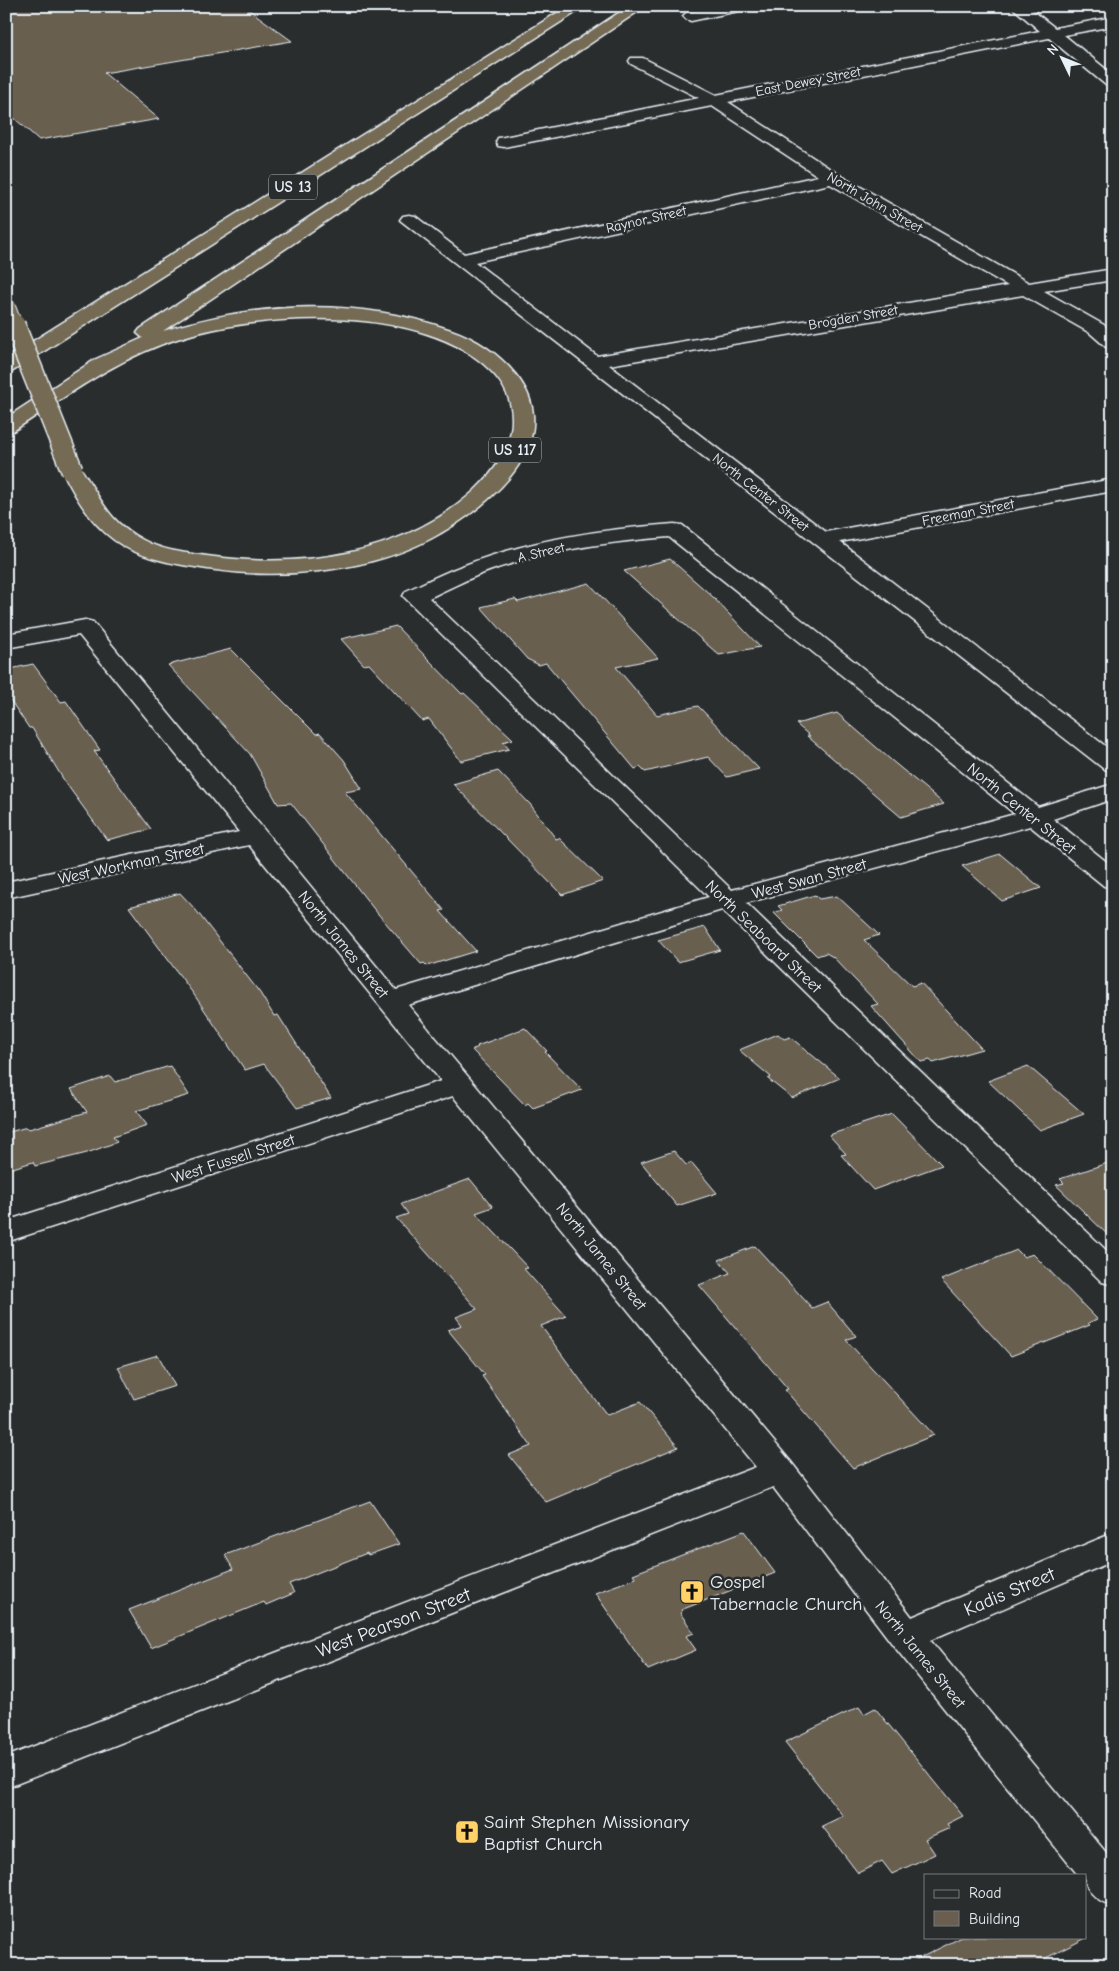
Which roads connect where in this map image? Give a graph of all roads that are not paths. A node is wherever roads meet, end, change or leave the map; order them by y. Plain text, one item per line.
1 (579, 6) edge
2 (639, 6) edge
3 (743, 6) edge
4 (1018, 6) edge
5 (691, 16) dead end
6 (1113, 21) edge
7 (1052, 33) junction
8 (637, 61) dead end
9 (1113, 83) edge
10 (714, 100) junction
11 (504, 142) dead end
12 (832, 178) junction
13 (409, 220) dead end
14 (461, 260) junction
15 (1113, 274) edge
16 (1024, 288) junction
17 (6, 306) edge
18 (1113, 342) edge
19 (593, 362) junction
20 (6, 368) edge
21 (88, 372) junction
22 (6, 427) edge
23 (1113, 485) edge
24 (674, 530) joint
25 (823, 540) junction
26 (414, 596) joint
27 (6, 641) edge
28 (1113, 764) edge
29 (1113, 791) edge
30 (1034, 817) junction
31 (255, 836) junction
32 (1113, 880) edge
33 (6, 890) edge
34 (727, 900) junction
35 (390, 1001) junction
36 (460, 1084) junction
37 (6, 1232) edge
38 (1113, 1275) edge
39 (779, 1471) junction
40 (1113, 1546) edge
41 (906, 1635) junction
42 (6, 1774) edge
43 (1113, 1890) edge

1 - 20 highway, US 13
2 - 21 highway, US 13
3 - 5 street
4 - 7 street
6 - 7 street, East Dewey Street
7 - 9 street
7 - 10 street, East Dewey Street
8 - 10 street, North John Street
10 - 11 street, East Dewey Street
10 - 12 street, North John Street
12 - 14 street, Raynor Street
12 - 16 street, North John Street
13 - 14 street, North Center Street
14 - 19 street, North Center Street
15 - 16 street, Brogden Street
16 - 18 street, North John Street
16 - 19 street, Brogden Street
17 - 21 highway, US 117, bridge
19 - 25 street, North Center Street
21 - 22 highway, US 13
23 - 25 street, Freeman Street
24 - 26 street, A Street
24 - 30 street, North Center Street
25 - 28 street, North Center Street
26 - 34 street, North Seaboard Street
27 - 31 street, North James Street
29 - 30 street, West Swan Street
30 - 32 street, North Center Street
30 - 34 street, West Swan Street
31 - 33 street, West Workman Street
31 - 35 street, North James Street
34 - 35 street, West Swan Street
34 - 38 street, North Seaboard Street
35 - 36 street, North James Street
36 - 37 street, West Fussell Street
36 - 39 street, North James Street
39 - 41 street, North James Street
39 - 42 street, West Pearson Street
40 - 41 street, Kadis Street
41 - 43 street, North James Street

